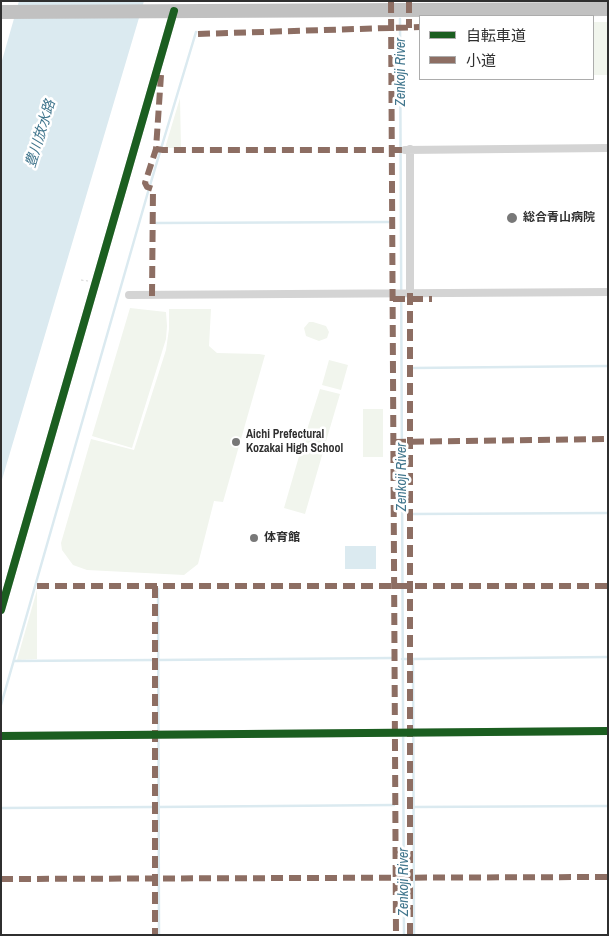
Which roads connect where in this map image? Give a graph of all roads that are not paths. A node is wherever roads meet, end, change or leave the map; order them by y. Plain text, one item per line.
1 (608, 9) edge
2 (167, 11) junction
3 (1, 12) edge
4 (608, 148) edge
5 (608, 292) edge
6 (408, 293) junction
7 (129, 296) dead end
8 (1, 610) edge
9 (608, 731) edge
10 (1, 736) edge

1 - 2 highway
2 - 3 highway
2 - 8 street
4 - 6 street
5 - 6 street
6 - 7 street
9 - 10 street

